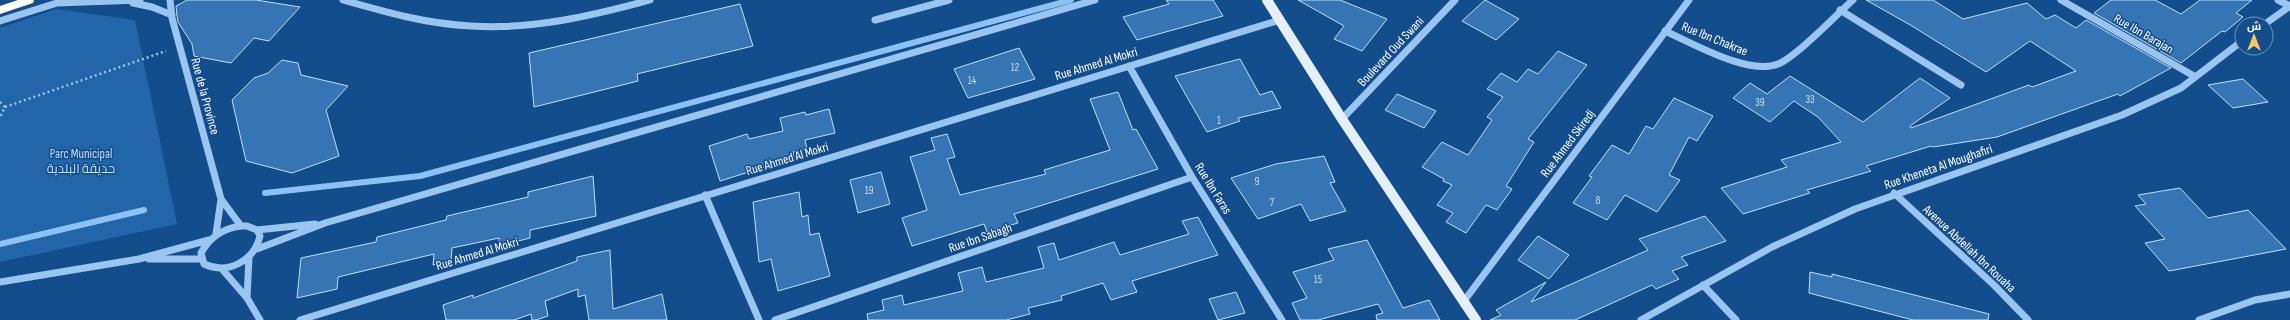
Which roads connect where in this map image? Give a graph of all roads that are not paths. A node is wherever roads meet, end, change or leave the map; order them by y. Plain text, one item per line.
1 (29, 0) edge
2 (140, 0) edge
3 (170, 0) edge
4 (343, 0) edge
5 (650, 0) edge
6 (949, 0) edge
7 (1096, 0) edge
8 (1267, 0) edge
9 (1455, 0) edge
10 (1689, 0) edge
11 (1853, 0) edge
12 (2061, 0) edge
13 (2075, 0) edge
14 (2278, 0) edge
15 (129, 2) junction
16 (2070, 4) junction
17 (2290, 6) edge
18 (0, 10) edge
19 (1840, 10) junction
20 (172, 15) junction
21 (2274, 18) edge
22 (875, 20) dead end
23 (1280, 20) junction
24 (0, 21) edge
25 (1665, 31) junction
26 (2234, 47) edge
27 (1129, 66) junction
28 (2194, 76) junction
29 (1961, 85) dead end
30 (1342, 119) junction
31 (1192, 177) junction
32 (1894, 193) junction
33 (705, 195) junction
34 (221, 199) junction
35 (325, 223) junction
36 (241, 226) junction
37 (256, 230) junction
38 (216, 234) junction
39 (209, 240) junction
40 (257, 249) junction
41 (249, 257) junction
42 (139, 259) junction
43 (201, 259) junction
44 (222, 269) junction
45 (0, 282) edge
46 (1703, 285) junction
47 (2290, 294) edge
48 (247, 298) junction
49 (1464, 301) junction
50 (260, 320) edge
51 (300, 320) edge
52 (758, 320) edge
53 (775, 320) edge
54 (1282, 320) edge
55 (1476, 320) edge
56 (1641, 320) edge
57 (1736, 320) edge
58 (2028, 320) edge
59 (2199, 320) edge

1 - 18 highway
2 - 15 street
3 - 20 street, Rue de la Province
4 - 5 street
6 - 22 street
7 - 35 street
8 - 23 main road
9 - 30 street, Boulevard Oud Swani
10 - 25 street, Rue Ahmed Skiredj
11 - 19 street, Rue Ibn Chakrae
12 - 16 street, Rue Ibn Barajan
13 - 16 street
14 - 17 street
15 - 20 street
15 - 24 street
16 - 28 street, Rue Ibn Barajan
17 - 21 street
19 - 25 street, Rue Ibn Chakrae
19 - 29 street
20 - 34 street, Rue de la Province
23 - 27 street, Rue Ahmed Al Mokri
23 - 30 main road
25 - 49 street, Rue Ahmed Skiredj
26 - 28 street, Rue Kheneta Al Moughafiri
27 - 31 street, Rue Ibn Faras
27 - 33 street, Rue Ahmed Al Mokri
28 - 32 street, Rue Kheneta Al Moughafiri
30 - 49 main road
31 - 53 street, Rue Ibn Sabagh
31 - 54 street, Rue Ibn Faras
32 - 46 street, Rue Kheneta Al Moughafiri
32 - 58 street, Avenue Abdellah Ibn Rouaha
33 - 51 street, Rue Ahmed Al Mokri
33 - 52 street
34 - 36 street, Rue de la Province
34 - 38 street, Rue de la Province
35 - 37 street
35 - 40 street
36 - 37 street
36 - 38 street
37 - 40 street
38 - 39 street
39 - 42 street
39 - 43 street
40 - 41 street
41 - 44 street
41 - 48 street
42 - 43 street
42 - 45 street
43 - 44 street
44 - 48 street
46 - 56 street, Rue Kheneta Al Moughafiri
46 - 57 street
47 - 59 street
48 - 50 street
49 - 55 main road

